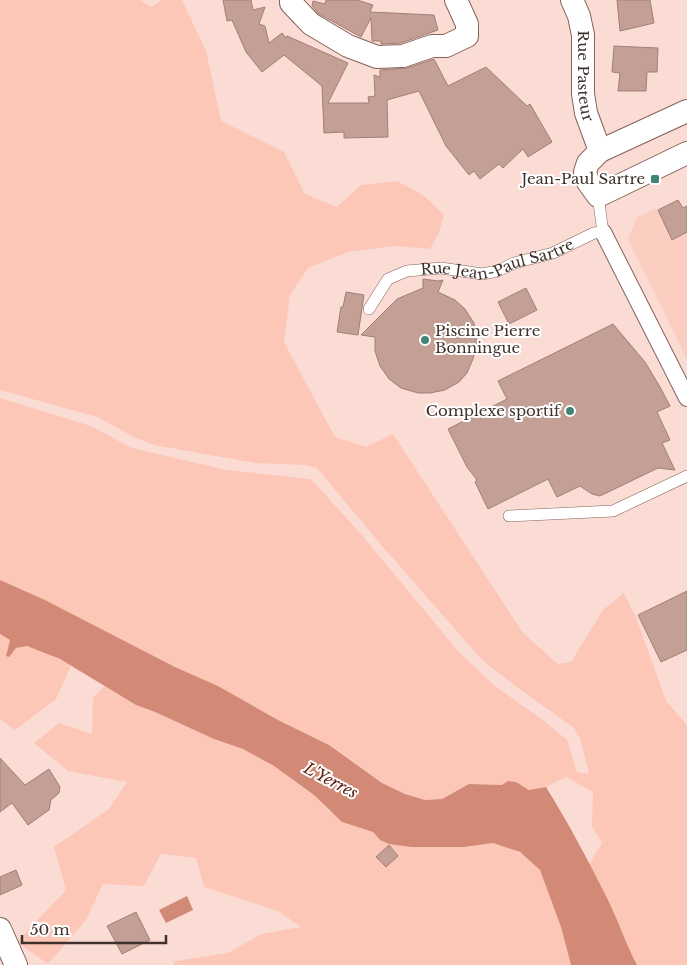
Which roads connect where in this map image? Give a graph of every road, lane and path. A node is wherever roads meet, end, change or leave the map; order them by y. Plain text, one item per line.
1 (291, 0) edge
2 (456, 0) edge
3 (572, 0) edge
4 (687, 111) edge
5 (600, 151) junction
6 (687, 153) edge
7 (598, 196) junction
8 (603, 232) junction
9 (369, 309) dead end
10 (687, 398) edge
11 (687, 476) edge
12 (508, 516) dead end
13 (0, 929) edge
14 (16, 965) edge

1 - 2 street
3 - 5 street, Rue Pasteur
4 - 5 street
5 - 7 street
6 - 7 street
7 - 8 lane
8 - 9 lane, Rue Jean-Paul Sartre
8 - 10 street
11 - 12 lane
13 - 14 street

